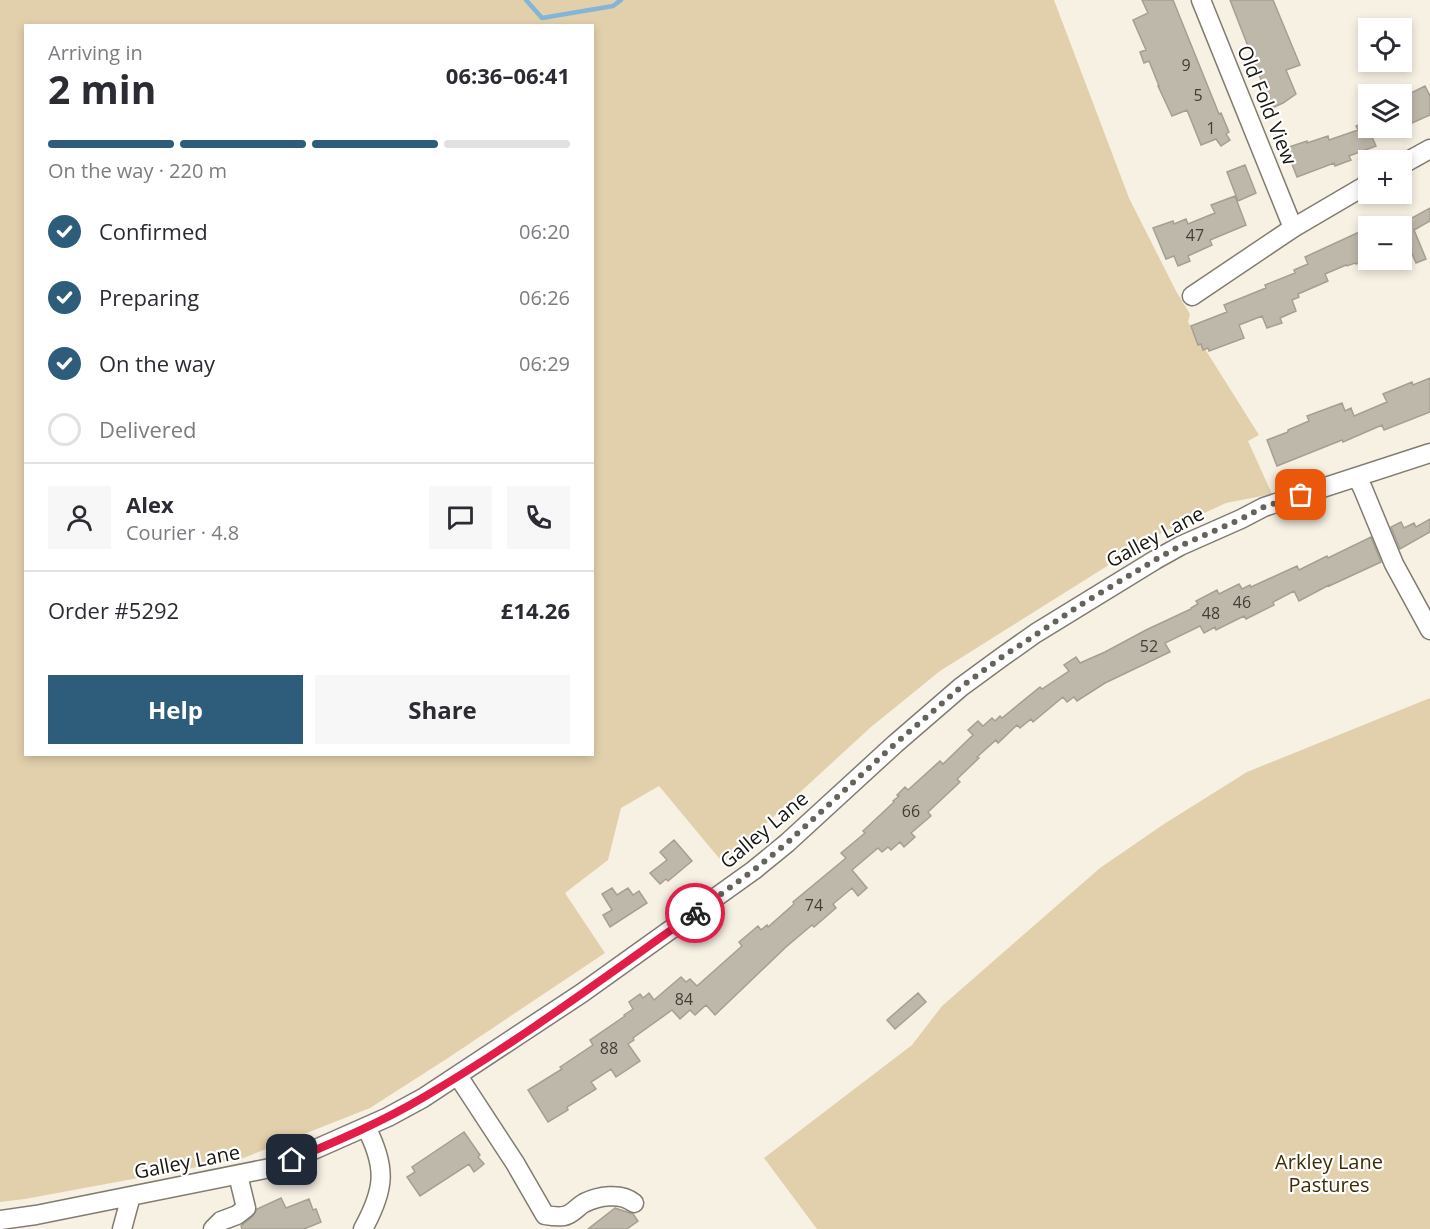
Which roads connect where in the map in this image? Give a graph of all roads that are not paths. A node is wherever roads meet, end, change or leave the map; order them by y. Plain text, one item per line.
1 (1201, 0) edge
2 (1430, 149) edge
3 (1412, 159) edge
4 (1358, 190) edge
5 (1293, 228) junction
6 (1192, 296) dead end
7 (1430, 453) edge
8 (1357, 477) junction
9 (1430, 630) edge
10 (458, 1076) junction
11 (366, 1126) junction
12 (238, 1175) junction
13 (131, 1196) junction
14 (634, 1203) dead end
15 (0, 1220) edge
16 (572, 1220) edge
17 (543, 1222) edge
18 (122, 1229) edge
19 (213, 1229) edge
20 (363, 1229) edge

1 - 5 street, Old Fold View
2 - 3 street
4 - 5 street
5 - 6 street
7 - 8 street, Galley Lane
8 - 9 street
8 - 10 street, Galley Lane
10 - 11 street, Galley Lane
10 - 17 street
11 - 12 street, Galley Lane
11 - 20 street
12 - 13 street, Galley Lane
12 - 19 street
13 - 15 street, Galley Lane
13 - 18 street
14 - 16 street
16 - 17 street

